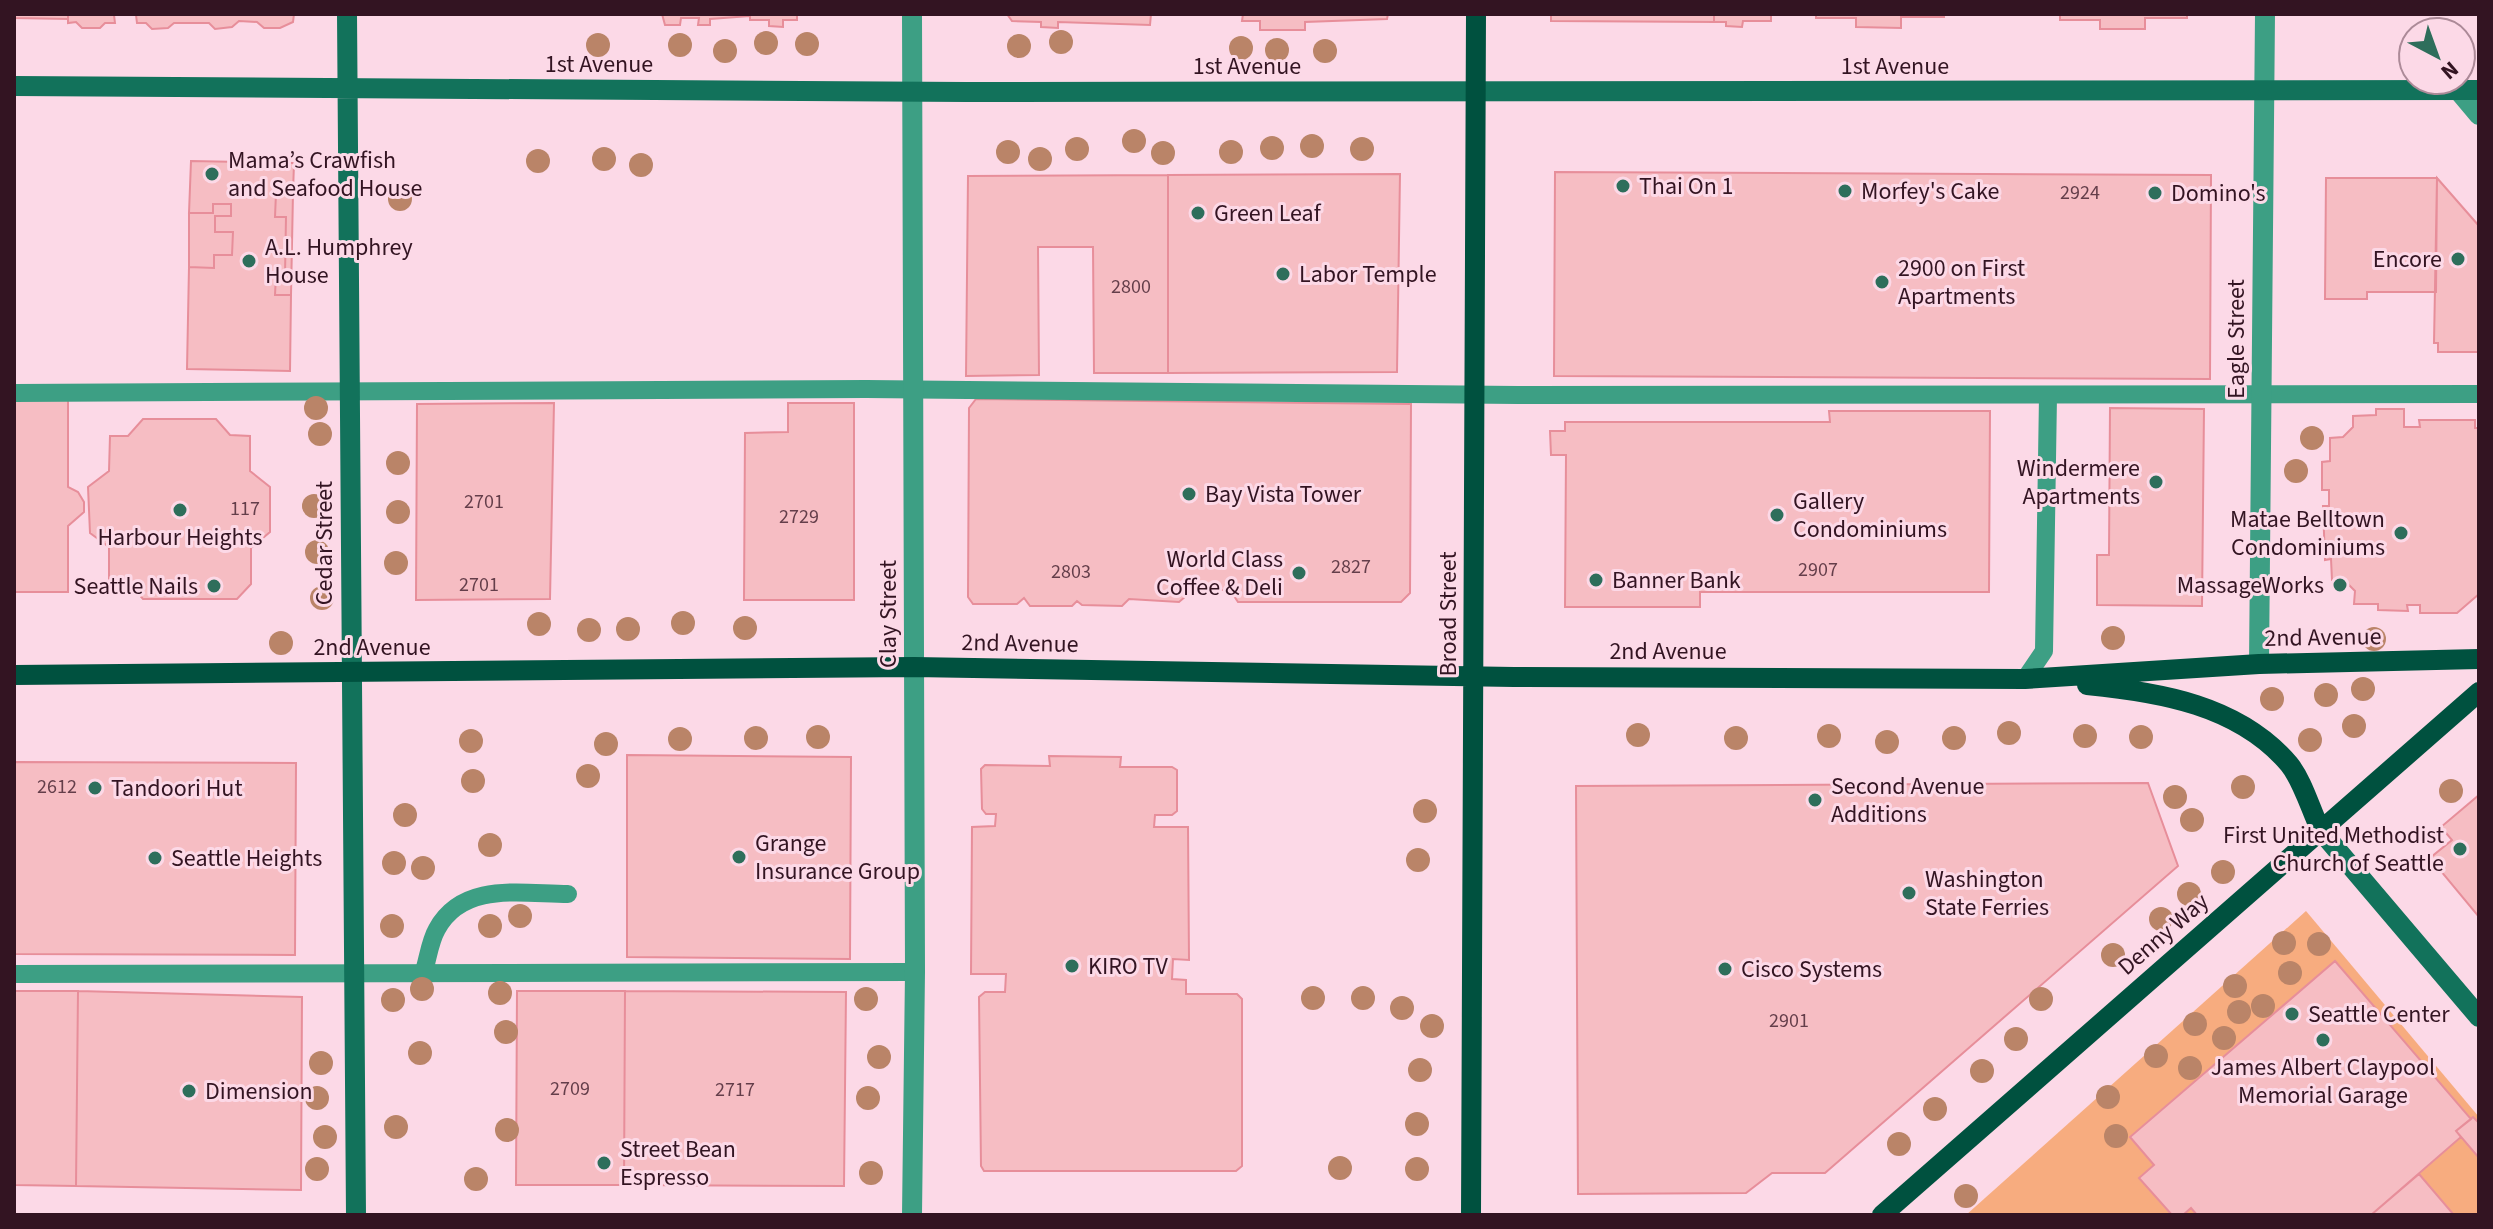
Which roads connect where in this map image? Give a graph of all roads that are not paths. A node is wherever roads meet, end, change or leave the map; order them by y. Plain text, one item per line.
1 (347, 14) edge
2 (912, 14) edge
3 (1476, 14) edge
4 (2265, 14) edge
5 (14, 86) edge
6 (347, 88) junction
7 (912, 91) junction
8 (2397, 91) edge
9 (1476, 92) junction
10 (2264, 92) junction
11 (2463, 96) edge
12 (2479, 115) edge
13 (915, 389) junction
14 (349, 390) junction
15 (14, 393) edge
16 (1475, 394) junction
17 (2479, 394) edge
18 (2048, 396) junction
19 (2262, 397) junction
20 (2479, 659) edge
21 (2259, 664) junction
22 (914, 667) junction
23 (351, 673) junction
24 (14, 675) edge
25 (1473, 676) junction
26 (2025, 679) junction
27 (2479, 692) edge
28 (2321, 831) junction
29 (568, 894) dead end
30 (354, 971) junction
31 (424, 971) junction
32 (915, 972) junction
33 (14, 974) edge
34 (2479, 1017) edge
35 (356, 1215) edge
36 (912, 1215) edge
37 (1471, 1215) edge
38 (1882, 1215) edge

1 - 6 main road, Cedar Street
2 - 7 street, Clay Street
3 - 9 main road, Broad Street
4 - 10 street, Eagle Street
5 - 6 main road, 1st Avenue
6 - 7 main road, 1st Avenue
6 - 14 main road, Cedar Street
7 - 9 main road, 1st Avenue
7 - 13 street, Clay Street
8 - 10 main road, 1st Avenue
9 - 10 main road, 1st Avenue
9 - 16 main road, Broad Street
10 - 19 street, Eagle Street
11 - 12 street
13 - 14 lane
13 - 16 lane
13 - 22 street, Clay Street
14 - 15 lane
14 - 23 main road, Cedar Street
16 - 18 lane
16 - 25 main road, Broad Street
17 - 19 lane
18 - 19 lane
18 - 26 lane
19 - 21 street, Eagle Street
20 - 21 main road, 2nd Avenue
21 - 26 main road, 2nd Avenue
22 - 23 main road, 2nd Avenue
22 - 25 main road, 2nd Avenue
22 - 32 street, Clay Street
23 - 24 main road, 2nd Avenue
23 - 30 main road, Cedar Street
25 - 26 main road, 2nd Avenue
25 - 37 main road, Broad Street
26 - 28 main road, 2nd Avenue
27 - 28 main road, Denny Way
28 - 34 main road
28 - 38 main road, Denny Way
29 - 31 lane
30 - 31 lane
30 - 33 lane
30 - 35 main road, Cedar Street
31 - 32 lane
32 - 36 street, Clay Street

